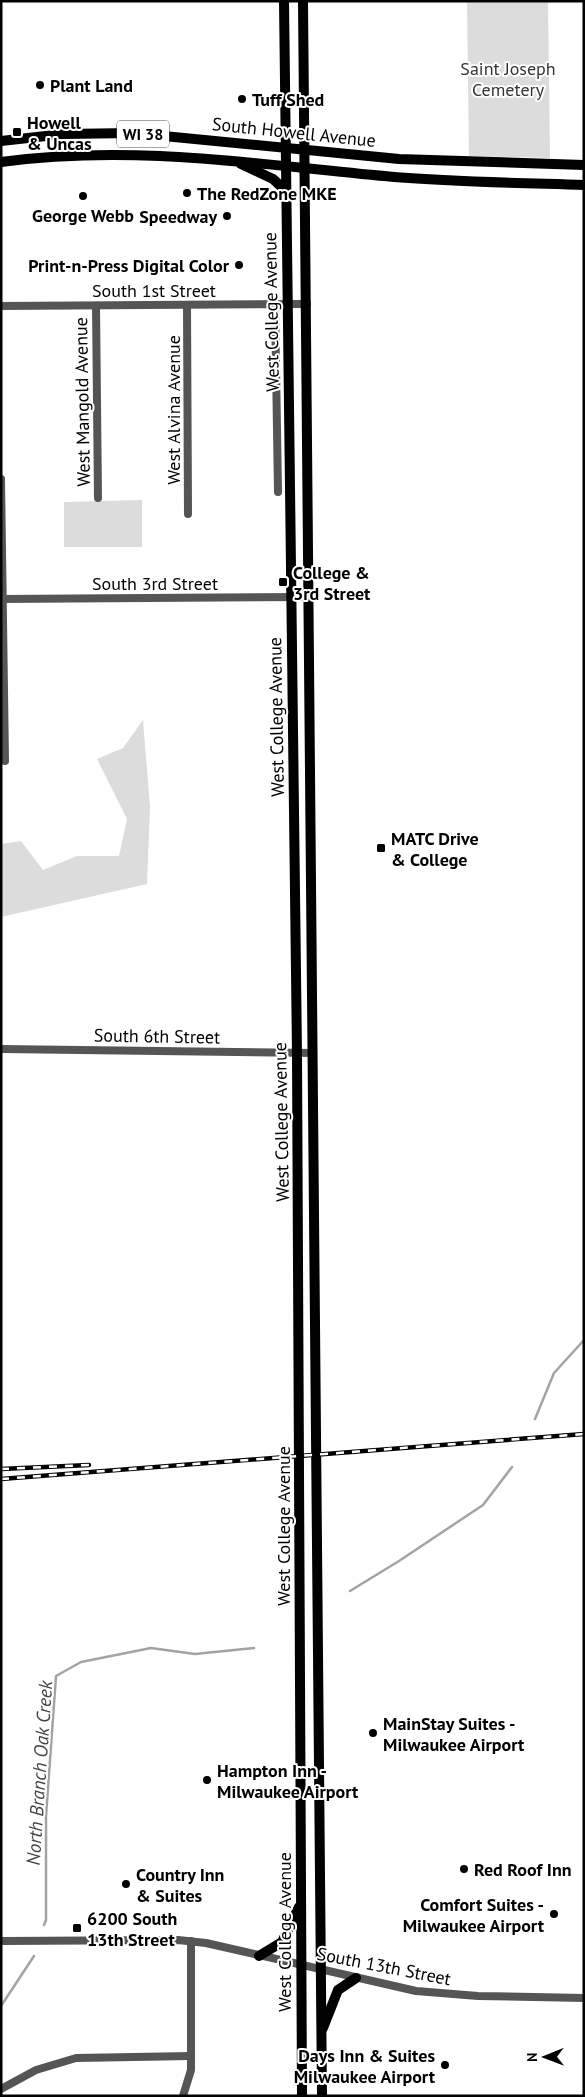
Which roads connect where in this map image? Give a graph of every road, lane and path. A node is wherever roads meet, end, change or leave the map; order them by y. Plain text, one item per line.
1 (284, 1) edge
2 (303, 1) edge
3 (1, 141) edge
4 (284, 147) junction
5 (305, 150) junction
6 (1, 162) edge
7 (236, 162) junction
8 (284, 165) junction
9 (584, 165) edge
10 (305, 166) junction
11 (584, 185) edge
12 (285, 190) junction
13 (275, 304) junction
14 (288, 304) junction
15 (306, 304) junction
16 (187, 305) junction
17 (1, 306) edge
18 (96, 306) junction
19 (1, 478) edge
20 (1, 489) edge
21 (278, 492) dead end
22 (98, 498) dead end
23 (188, 514) dead end
24 (309, 597) junction
25 (291, 598) junction
26 (2, 599) edge
27 (5, 761) dead end
28 (1, 1050) edge
29 (313, 1053) junction
30 (297, 1054) junction
31 (300, 1908) junction
32 (319, 1913) junction
33 (1, 1941) edge
34 (192, 1941) junction
35 (259, 1956) junction
36 (300, 1966) junction
37 (319, 1970) junction
38 (356, 1978) junction
39 (584, 1998) edge
40 (320, 2039) junction
41 (191, 2056) junction
42 (1, 2089) edge
43 (183, 2096) edge
44 (302, 2096) edge
45 (322, 2096) edge

1 - 4 main road, West College Avenue
2 - 5 main road, West College Avenue
3 - 4 main road, South Howell Avenue / WI 38
4 - 5 main road, South Howell Avenue / WI 38
4 - 8 main road, West College Avenue
5 - 9 main road, South Howell Avenue / WI 38
5 - 10 main road, West College Avenue
6 - 7 main road, South Howell Avenue / WI 38
7 - 8 main road, South Howell Avenue / WI 38
7 - 12 main road
8 - 10 main road, South Howell Avenue / WI 38
8 - 12 main road, West College Avenue
10 - 11 main road, South Howell Avenue / WI 38
10 - 15 main road, West College Avenue
12 - 14 main road, West College Avenue
13 - 14 street, South 1st Street
13 - 16 street, South 1st Street
13 - 21 street, West College Avenue
14 - 15 street, South 1st Street
14 - 25 main road, West College Avenue
15 - 24 main road, West College Avenue
16 - 18 street, South 1st Street
16 - 23 street, West Alvina Avenue
17 - 18 street, South 1st Street
18 - 22 street, West Mangold Avenue
19 - 20 street
20 - 26 street
24 - 25 street, South 3rd Street
24 - 29 main road, West College Avenue
25 - 26 street, South 3rd Street
25 - 30 main road, West College Avenue
26 - 27 street
28 - 30 street, South 6th Street
29 - 30 street, South 6th Street
29 - 32 main road, West College Avenue
30 - 31 main road, West College Avenue
31 - 32 main road
31 - 35 main road
31 - 36 main road, West College Avenue
32 - 37 main road, West College Avenue
33 - 34 street, South 13th Street
34 - 35 street, South 13th Street
34 - 41 street
35 - 36 street, South 13th Street
36 - 37 street, South 13th Street
36 - 44 main road, West College Avenue
37 - 38 street, South 13th Street
37 - 40 main road, West College Avenue
38 - 39 street, South 13th Street
38 - 40 main road
40 - 45 main road, West College Avenue
41 - 42 street
41 - 43 street

